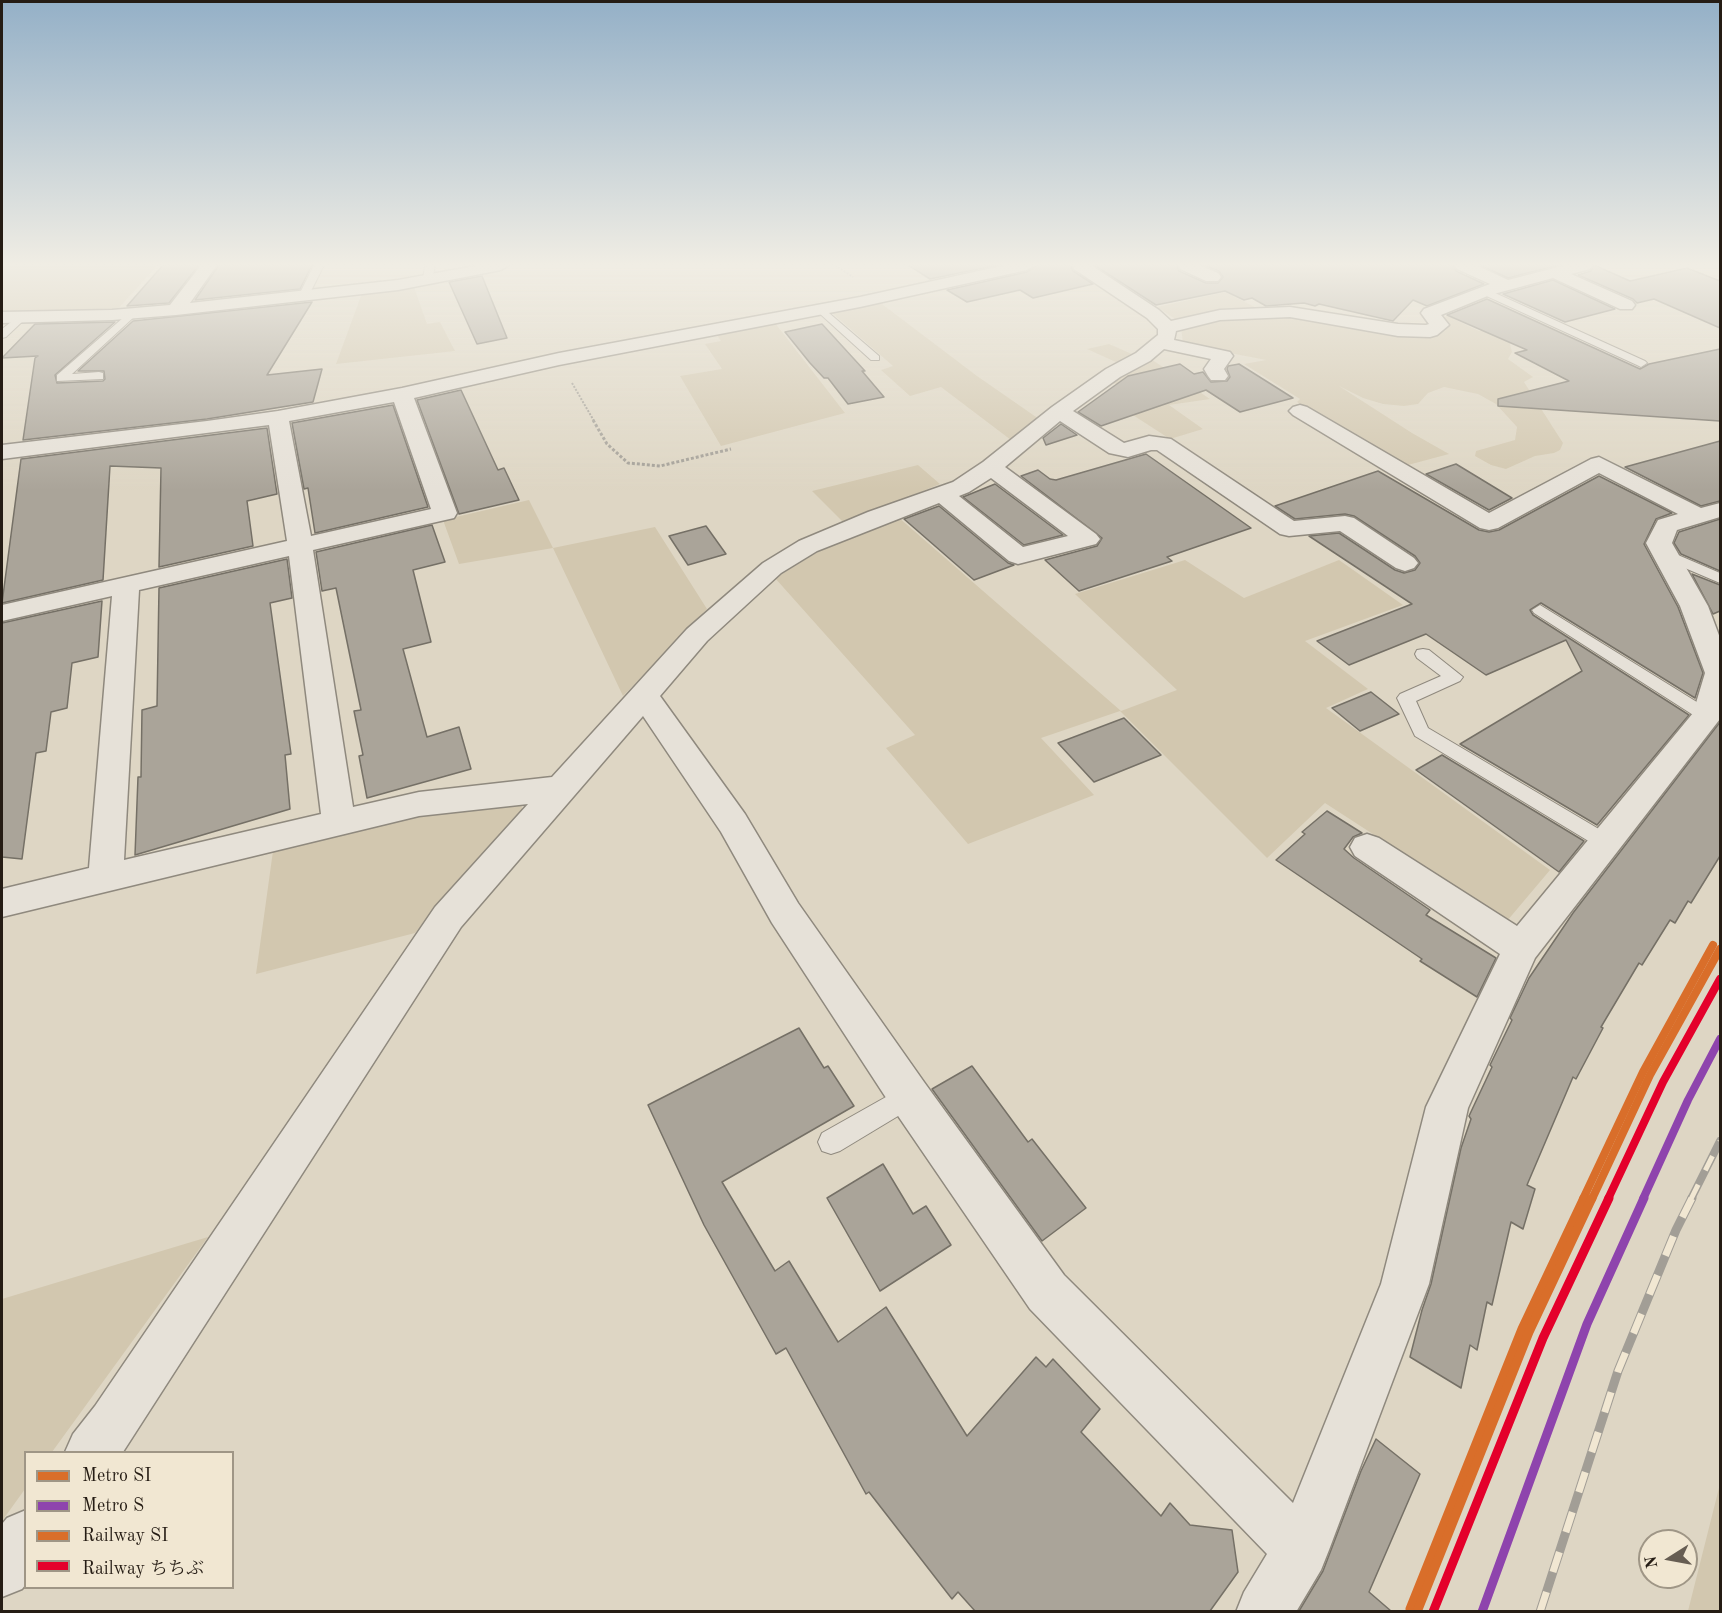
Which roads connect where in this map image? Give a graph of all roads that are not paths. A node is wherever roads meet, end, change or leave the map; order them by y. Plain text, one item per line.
1 (102, 340) edge
2 (660, 340) edge
3 (855, 340) edge
4 (1160, 340) edge
5 (1177, 340) edge
6 (1591, 340) edge
7 (875, 358) dead end
8 (1641, 363) dead end
9 (99, 376) dead end
10 (1218, 376) dead end
11 (402, 394) junction
12 (1059, 411) junction
13 (1300, 411) dead end
14 (278, 417) junction
15 (2, 452) edge
16 (991, 467) junction
17 (942, 494) junction
18 (1714, 513) edge
19 (300, 546) junction
20 (1664, 554) junction
21 (1405, 563) dead end
22 (1720, 578) edge
23 (126, 585) junction
24 (1540, 610) dead end
25 (2, 613) edge
26 (1423, 654) dead end
27 (643, 694) junction
28 (1707, 716) junction
29 (564, 788) junction
30 (339, 822) junction
31 (1607, 843) junction
32 (1367, 847) dead end
33 (106, 877) junction
34 (2, 903) edge
35 (1521, 948) junction
36 (909, 1096) junction
37 (831, 1142) dead end
38 (92, 1451) edge
39 (24, 1540) edge
40 (1301, 1550) junction
41 (2, 1569) edge
42 (1264, 1611) edge

1 - 9 lane
2 - 11 street
3 - 7 lane
4 - 12 street
5 - 10 street
6 - 8 lane
11 - 14 street
11 - 19 street
12 - 16 street
12 - 21 street
13 - 18 street
14 - 15 street
14 - 19 street
16 - 17 street
16 - 17 street
17 - 27 street
18 - 20 street
19 - 23 street
19 - 30 street
20 - 22 lane
20 - 28 street
23 - 25 street
23 - 33 street
24 - 28 lane
26 - 31 lane
27 - 29 street
27 - 36 street
28 - 31 street
29 - 30 street
29 - 38 street
30 - 33 street
31 - 35 street
32 - 35 street
33 - 34 street
35 - 40 street
36 - 37 lane
36 - 40 street
39 - 41 street
40 - 42 street

